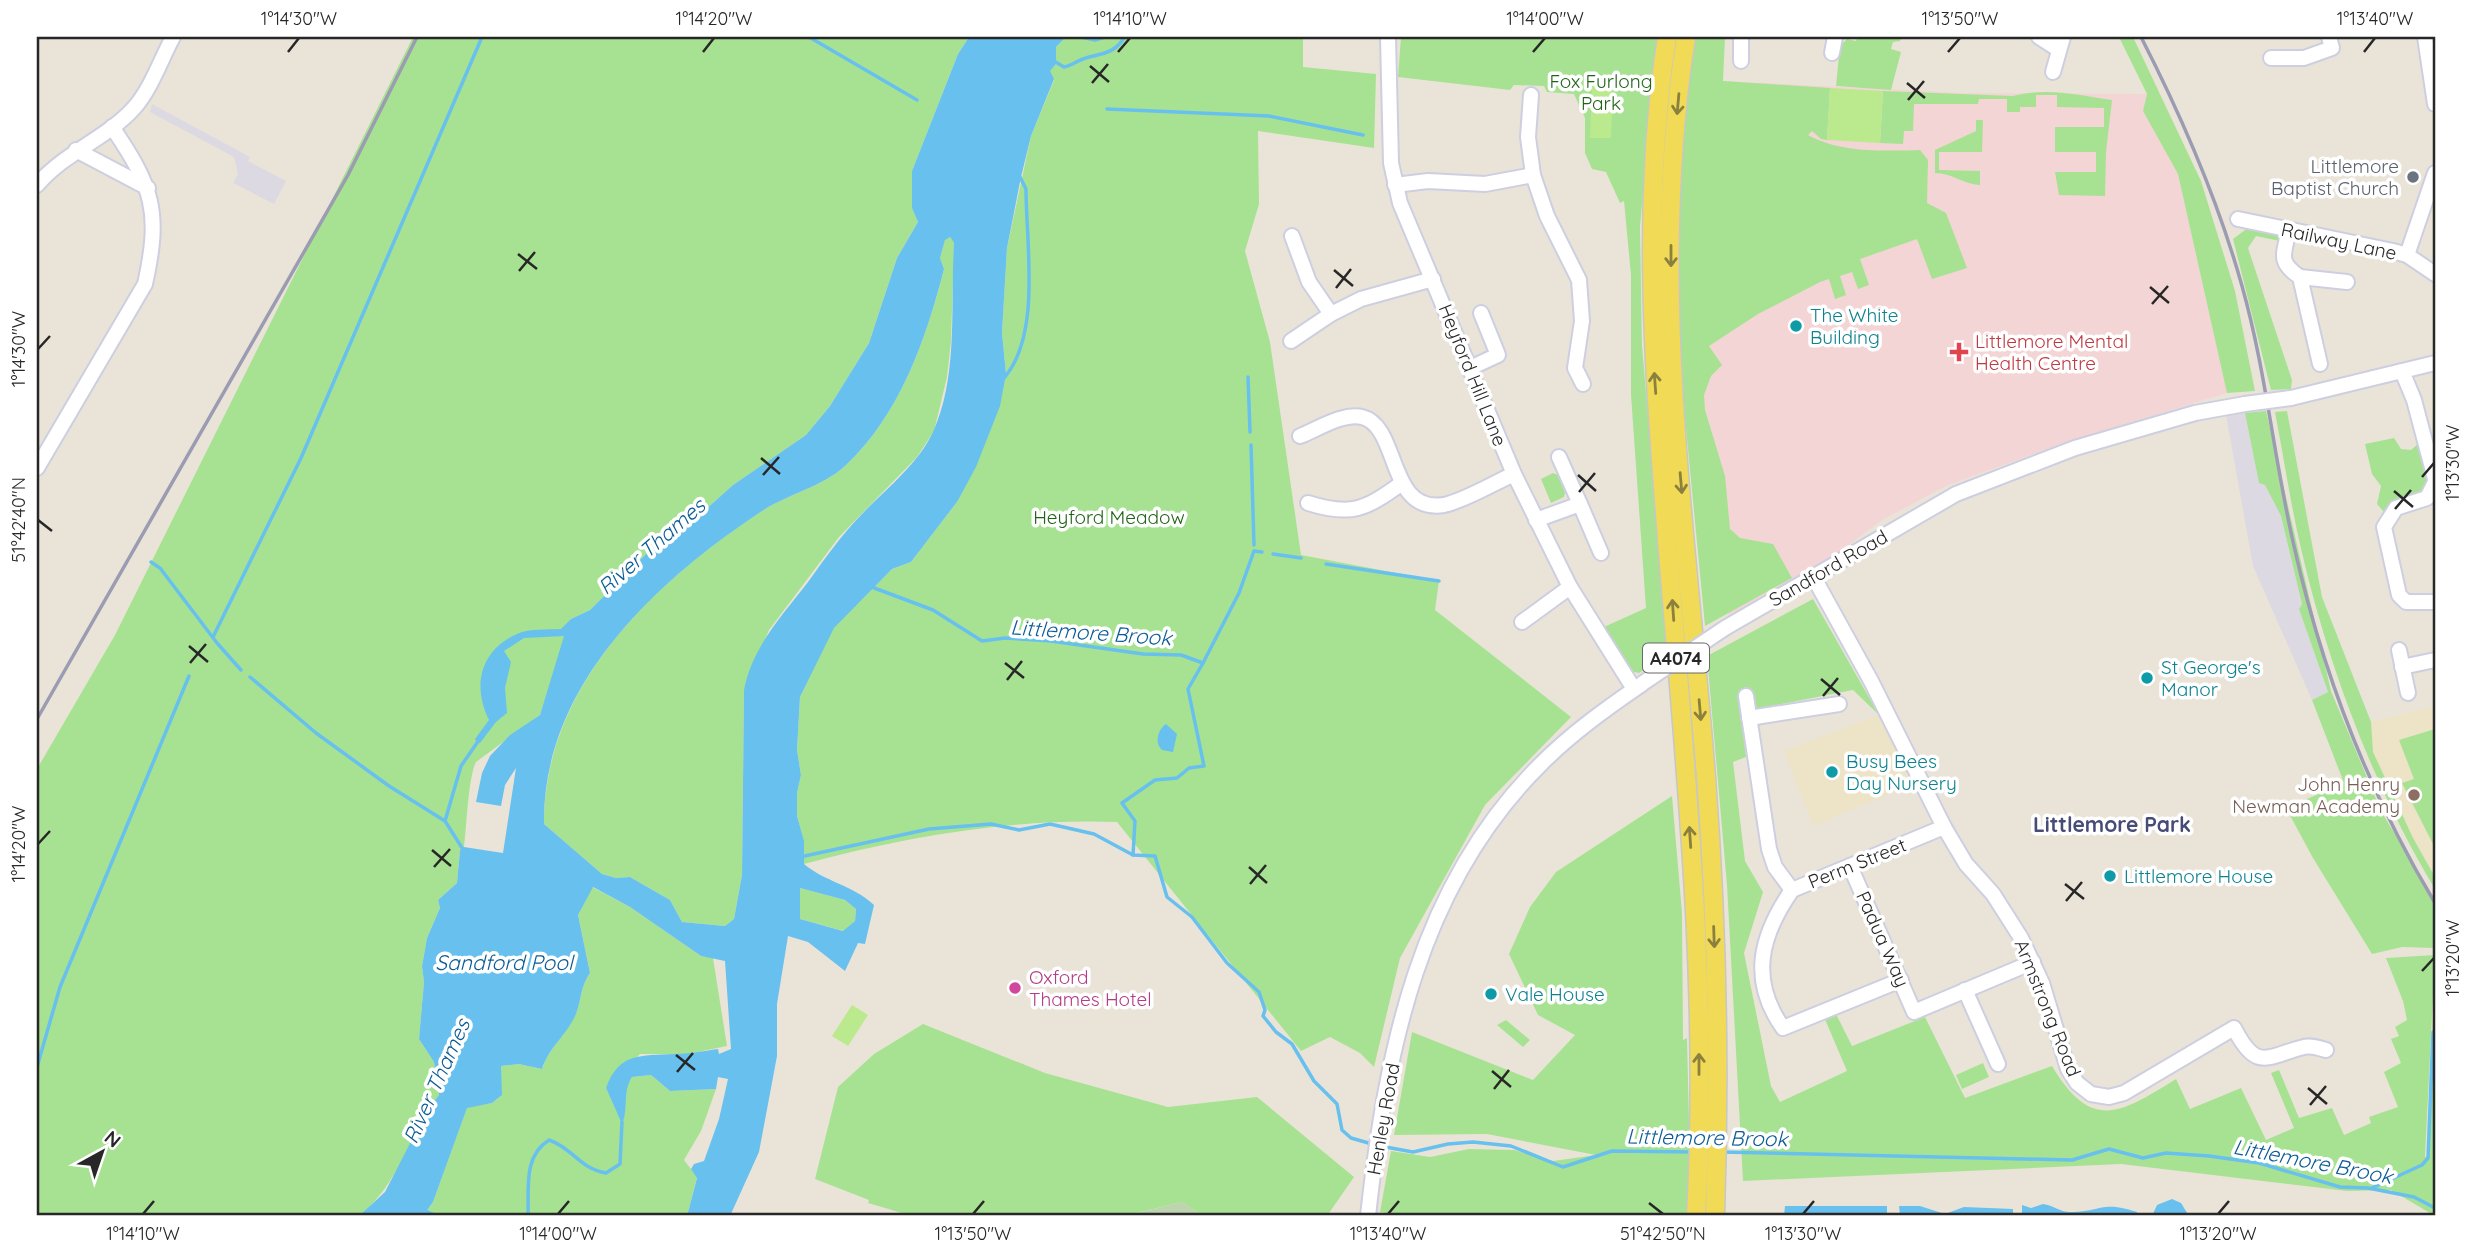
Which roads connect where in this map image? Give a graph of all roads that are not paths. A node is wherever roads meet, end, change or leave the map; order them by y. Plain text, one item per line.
1 (173, 37) edge
2 (1388, 37) edge
3 (1667, 37) edge
4 (1686, 37) edge
5 (1741, 37) edge
6 (1835, 37) edge
7 (2039, 37) edge
8 (2329, 37) edge
9 (2425, 37) edge
10 (2061, 43) edge
11 (1832, 53) dead end
12 (2271, 58) dead end
13 (2432, 59) edge
14 (1741, 61) dead end
15 (2053, 72) dead end
16 (1531, 95) dead end
17 (2435, 104) edge
18 (112, 127) junction
19 (76, 150) junction
20 (1533, 174) junction
21 (2434, 178) edge
22 (37, 185) edge
23 (1395, 185) junction
24 (148, 188) junction
25 (2238, 219) dead end
26 (2289, 230) junction
27 (1292, 236) dead end
28 (2407, 256) junction
29 (2435, 274) edge
30 (2300, 277) junction
31 (1433, 279) junction
32 (2347, 282) dead end
33 (1481, 313) dead end
34 (1331, 314) junction
35 (1291, 341) dead end
36 (2435, 363) edge
37 (2320, 364) dead end
38 (1470, 368) junction
39 (2402, 371) junction
40 (1583, 384) dead end
41 (1300, 436) dead end
42 (1559, 457) dead end
43 (37, 468) edge
44 (1514, 474) junction
45 (2435, 480) edge
46 (1402, 483) junction
47 (1308, 503) dead end
48 (1580, 504) junction
49 (2379, 511) dead end
50 (1536, 520) junction
51 (2384, 527) junction
52 (1601, 553) dead end
53 (1813, 576) junction
54 (1570, 587) junction
55 (2434, 606) edge
56 (1522, 622) dead end
57 (2399, 650) dead end
58 (2435, 660) edge
59 (2402, 667) junction
60 (1639, 686) junction
61 (2408, 694) dead end
62 (1746, 696) dead end
63 (1839, 704) dead end
64 (1749, 718) junction
65 (1944, 827) junction
66 (1850, 866) junction
67 (1792, 890) junction
68 (2032, 962) junction
69 (1901, 980) junction
70 (1965, 990) junction
71 (1401, 1022) joint
72 (2326, 1050) dead end
73 (1998, 1064) dead end
74 (1368, 1216) edge
75 (1696, 1216) edge
76 (1715, 1216) edge

1 - 18 street
2 - 23 street, Heyford Hill Lane
75 -> 3 main road, A4074
4 -> 76 main road, A4074
5 - 14 street
6 - 11 street
7 - 10 street
8 - 12 street
9 - 13 street
10 - 15 street
13 - 17 street
16 - 20 street
18 - 19 street
18 - 24 street
19 - 22 street
19 - 24 street
20 - 23 street
20 - 40 street
21 - 28 street
23 - 31 street, Heyford Hill Lane
24 - 43 street
25 - 26 street, Railway Lane
26 - 28 street, Railway Lane
26 - 30 street
27 - 34 street
28 - 29 street, Railway Lane
30 - 32 street
30 - 37 street
31 - 34 street
31 - 38 street, Heyford Hill Lane
33 - 38 street
34 - 35 street
36 - 39 street, Sandford Road
38 - 44 street, Heyford Hill Lane
39 - 45 street
39 - 53 street, Sandford Road, bridge
41 - 46 street
42 - 48 street
44 - 46 street
44 - 50 street, Heyford Hill Lane
45 - 51 street
46 - 47 street
48 - 50 street
48 - 52 street
49 - 51 street
50 - 54 street, Heyford Hill Lane
51 - 55 street
53 - 60 street, Sandford Road, bridge
53 - 65 street, Armstrong Road
54 - 56 street
54 - 60 street, Heyford Hill Lane
57 - 59 street
58 - 59 street
59 - 61 street
60 - 71 street, Sandford Road
62 - 64 street
63 - 64 street
64 - 67 street
65 - 66 street, Perm Street
65 - 68 street, Armstrong Road
66 - 67 street, Perm Street
66 - 69 street, Padua Way
67 - 69 street, Perm Street
68 - 70 street
68 - 72 street, Armstrong Road
69 - 70 street, Padua Way
70 - 73 street
71 - 74 street, Henley Road

